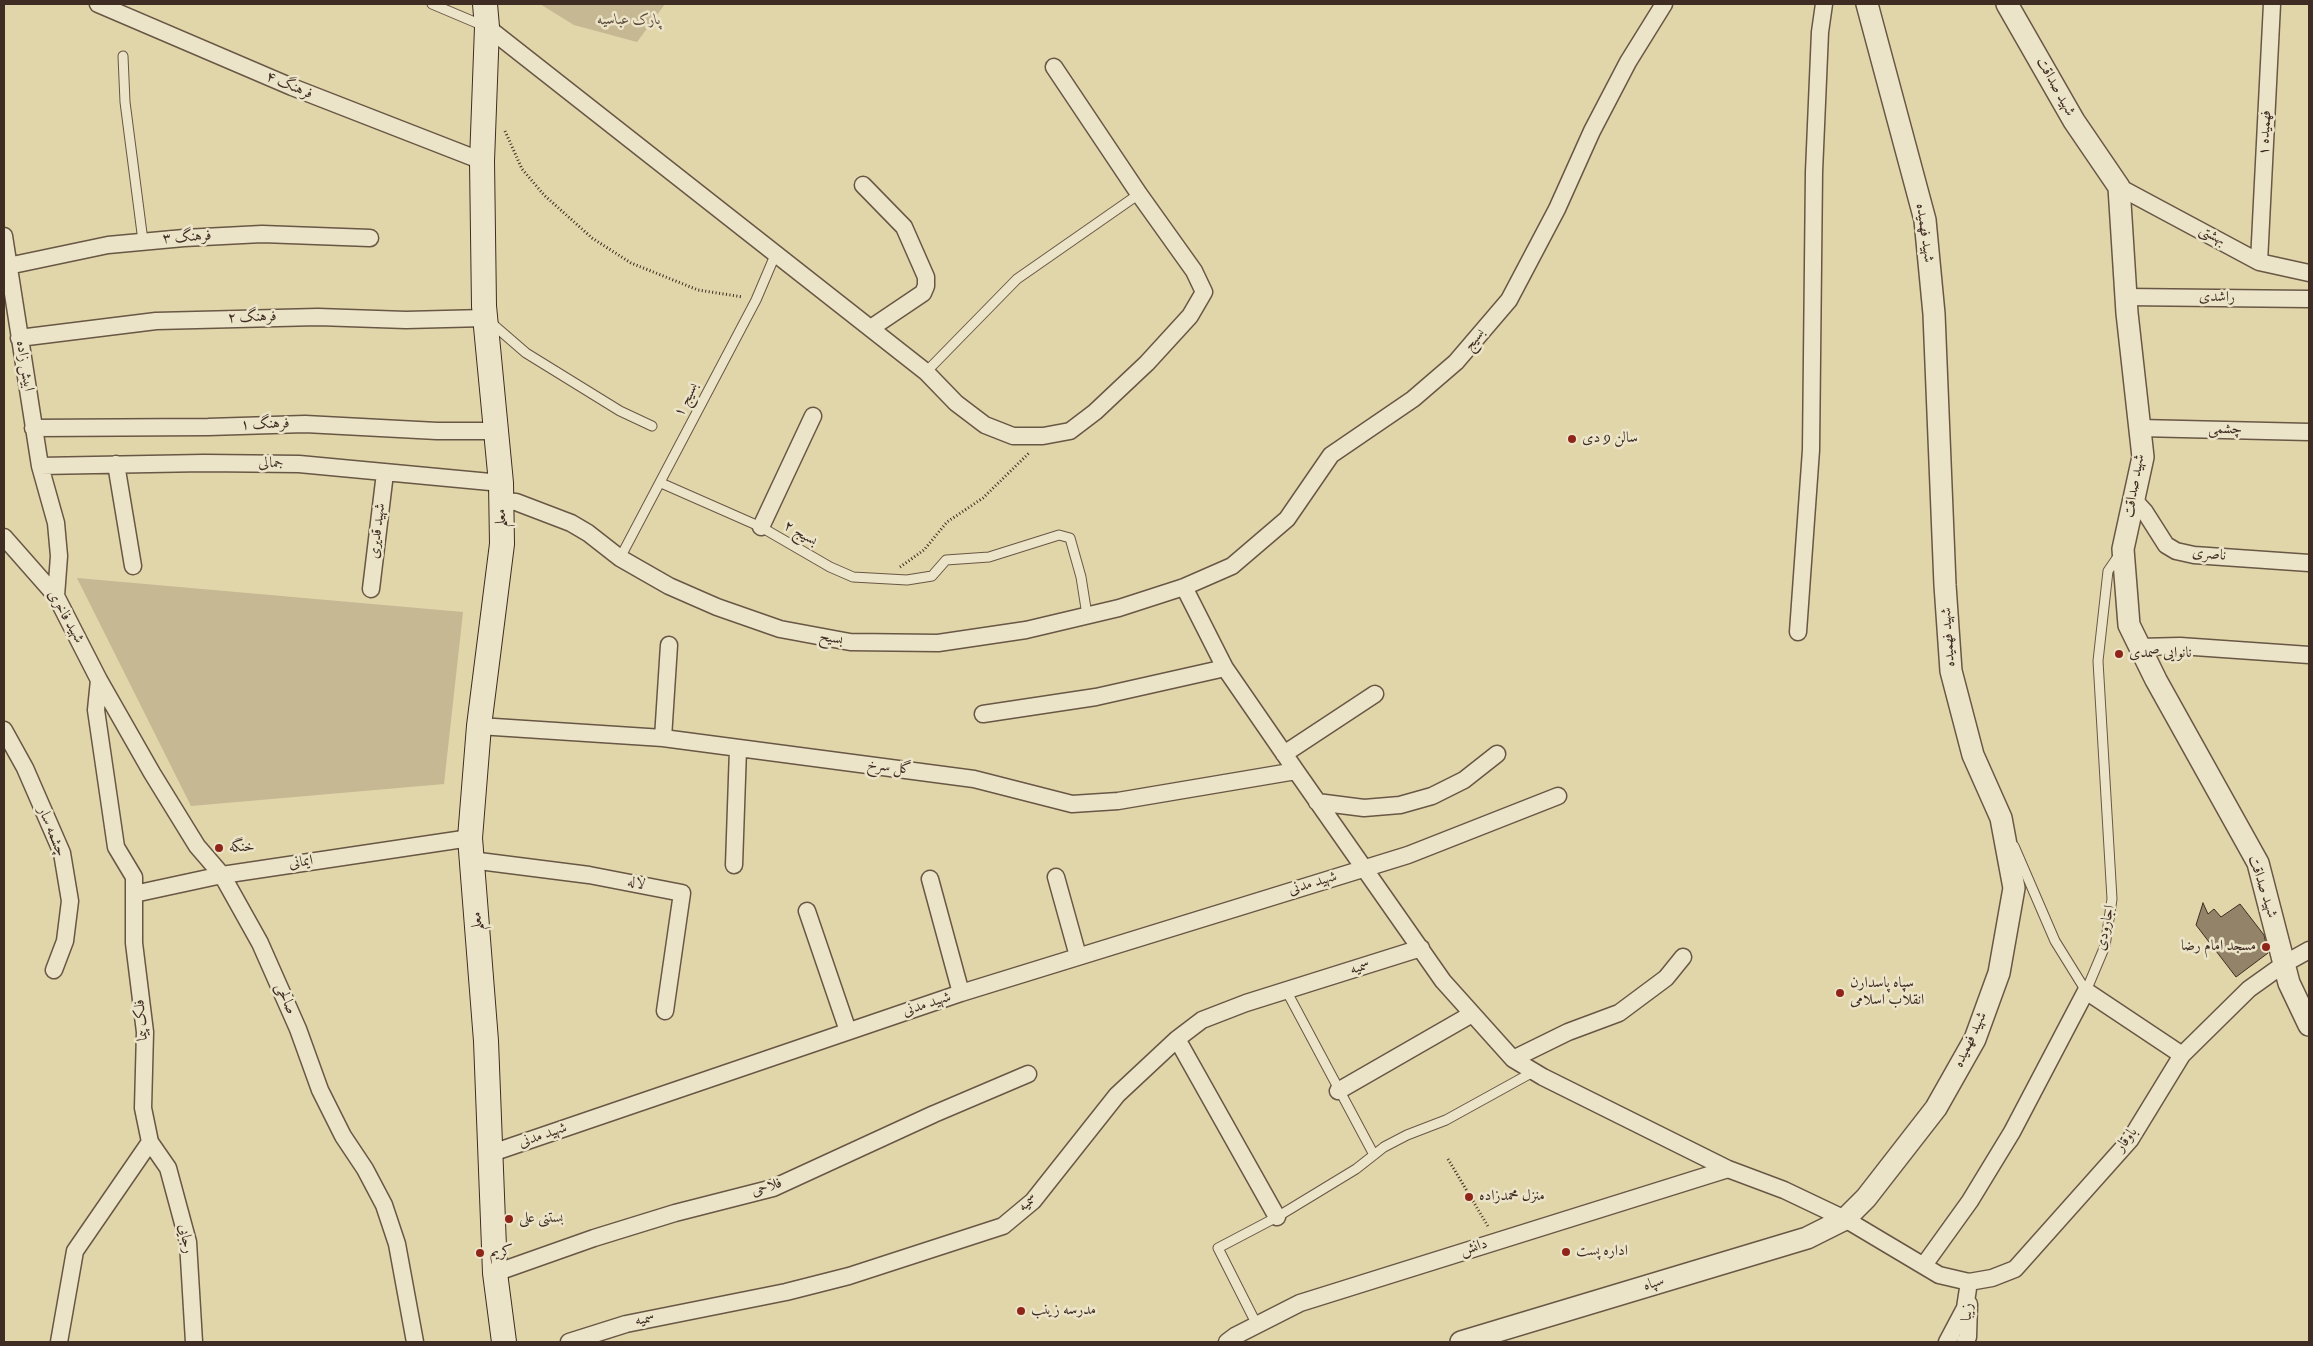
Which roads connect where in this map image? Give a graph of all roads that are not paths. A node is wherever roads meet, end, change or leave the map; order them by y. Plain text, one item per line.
1 (98, 4) edge
2 (432, 4) edge
3 (485, 4) edge
4 (1664, 4) edge
5 (1824, 4) edge
6 (1867, 4) edge
7 (2007, 4) edge
8 (2272, 4) edge
9 (487, 28) junction
10 (123, 56) dead end
11 (1054, 67) dead end
12 (482, 161) junction
13 (863, 185) dead end
14 (2119, 187) junction
15 (1139, 194) junction
16 (4, 236) edge
17 (370, 238) dead end
18 (143, 242) junction
19 (776, 252) junction
20 (2259, 262) junction
21 (8, 266) junction
22 (2309, 270) edge
23 (2126, 297) junction
24 (2309, 299) edge
25 (485, 318) junction
26 (871, 328) junction
27 (19, 338) junction
28 (926, 372) junction
29 (813, 416) dead end
30 (652, 426) dead end
31 (33, 428) junction
32 (2140, 428) junction
33 (496, 431) junction
34 (2309, 432) edge
35 (116, 464) junction
36 (40, 466) junction
37 (385, 473) junction
38 (661, 484) junction
39 (501, 492) junction
40 (2134, 500) junction
41 (761, 527) junction
42 (4, 537) edge
43 (2123, 549) junction
44 (10, 551) edge
45 (620, 558) junction
46 (2309, 563) edge
47 (134, 566) dead end
48 (1184, 587) junction
49 (371, 589) dead end
50 (56, 596) junction
51 (1088, 615) junction
52 (1798, 632) dead end
53 (669, 645) dead end
54 (2139, 647) junction
55 (2309, 655) edge
56 (1225, 668) junction
57 (99, 680) junction
58 (1375, 694) dead end
59 (984, 714) dead end
60 (479, 726) junction
61 (4, 730) edge
62 (663, 738) junction
63 (738, 749) junction
64 (1284, 754) junction
65 (1497, 754) dead end
66 (1296, 771) junction
67 (1558, 796) dead end
68 (1317, 802) junction
69 (2001, 818) junction
70 (471, 849) junction
71 (734, 865) dead end
72 (1366, 868) junction
73 (222, 875) junction
74 (1056, 877) dead end
75 (930, 879) dead end
76 (134, 894) junction
77 (807, 910) dead end
78 (1421, 948) junction
79 (2309, 950) edge
80 (1078, 956) junction
81 (1682, 957) dead end
82 (2284, 964) junction
83 (54, 970) dead end
84 (2086, 991) junction
85 (1287, 992) junction
86 (961, 994) junction
87 (666, 1011) dead end
88 (1472, 1014) junction
89 (2309, 1025) edge
90 (848, 1031) junction
91 (1177, 1039) junction
92 (2182, 1055) junction
93 (1514, 1059) junction
94 (1533, 1072) junction
95 (1028, 1074) dead end
96 (1338, 1091) junction
97 (150, 1142) junction
98 (492, 1153) junction
99 (1374, 1155) junction
100 (1728, 1169) junction
101 (1277, 1218) junction
102 (1844, 1220) junction
103 (1924, 1266) junction
104 (495, 1273) junction
105 (1969, 1282) junction
106 (1257, 1324) junction
107 (59, 1342) edge
108 (194, 1342) edge
109 (416, 1342) edge
110 (503, 1342) edge
111 (569, 1342) edge
112 (1227, 1342) edge
113 (1460, 1342) edge
114 (1947, 1342) edge
115 (1965, 1342) edge

1 - 12 street, فرهنگ ۴
2 - 9 lane
3 - 9 main road, معلم
4 - 48 street, بسیج
5 - 52 street
6 - 69 street, شهید فهمیده
7 - 14 street, شهید صداقت
8 - 20 street, فهمیده ۱
9 - 12 main road, معلم
9 - 19 street
10 - 18 lane
11 - 15 street
12 - 25 main road, معلم
13 - 26 street
14 - 20 street, بهشتی
14 - 23 street, شهید صداقت
15 - 28 lane
15 - 28 street
16 - 21 street, ابیش زاده
17 - 18 street, فرهنگ ۳
18 - 21 street, فرهنگ ۳
19 - 26 street
19 - 38 lane, بسیج ۱
20 - 22 street, بهشتی
21 - 27 street, ابیش زاده
23 - 24 street, راشدی
23 - 32 street, شهید صداقت
25 - 27 street, فرهنگ ۲
25 - 30 lane
25 - 33 main road, معلم
26 - 28 street
27 - 31 street, ابیش زاده
29 - 41 street
31 - 33 street, فرهنگ ۱
31 - 36 street, ابیش زاده
32 - 34 street, چشمی
32 - 40 street, شهید صداقت
33 - 39 main road, معلم
35 - 36 street, جمالی
35 - 37 street, جمالی
35 - 47 street
36 - 50 street, ابیش زاده
37 - 39 street, جمالی
37 - 49 street, شهید قدیری
38 - 41 lane, بسیج ۲
38 - 45 lane, بسیج ۱
39 - 45 street, بسیح
39 - 60 main road, معلم
40 - 43 street, شهید صداقت
40 - 46 street, ناصری
41 - 51 lane, بسیج ۲
42 - 44 street, شهید فاخری
43 - 54 street, شهید صداقت
43 - 84 lane, اجارودی
44 - 50 street, شهید فاخری
45 - 51 street, بسیح
48 - 51 street, بسیح
48 - 56 street, باوقار
50 - 57 street, شهید فاخری
53 - 62 street
54 - 55 street
54 - 82 street, شهید صداقت
56 - 59 street
56 - 64 street, باوقار
57 - 73 street, صالحی
57 - 76 street, فلک پیما
58 - 64 street
60 - 62 street, گل سرخ
60 - 70 main road, معلم
61 - 83 street, چشمه سار
62 - 63 street, گل سرخ
63 - 66 street, گل سرخ
63 - 71 street
64 - 66 street, باوقار
65 - 68 street
66 - 68 street, باوقار
67 - 72 street, شهید مدنی
68 - 72 street, باوقار
69 - 84 lane
69 - 102 street, شهید فهمیده
70 - 73 street, ایمانی
70 - 87 street, لاله
70 - 98 main road, معلم
72 - 78 street, باوقار
72 - 80 street, شهید مدنی
73 - 76 street, ایمانی
73 - 109 street, صالحی
74 - 80 street
75 - 86 street
76 - 97 street, فلک پیما
77 - 90 street
78 - 85 street, سمیه
78 - 88 street, باوقار
79 - 82 street, باوقار
80 - 86 street, شهید مدنی
81 - 93 street
82 - 89 street, شهید صداقت
82 - 92 street, باوقار
84 - 92 street
84 - 103 street, اجارودی
85 - 91 street, سمیه
85 - 96 lane
86 - 90 street, شهید مدنی
88 - 93 street, باوقار
88 - 96 street
90 - 98 street, شهید مدنی
91 - 101 street
91 - 111 street, سمیه
92 - 105 street, باوقار
93 - 94 street, باوقار
94 - 99 lane
94 - 100 street, باوقار
95 - 104 street, فلاحی
96 - 99 lane
97 - 107 street
97 - 108 street, رجایی
98 - 104 main road, معلم
99 - 101 lane
100 - 102 street, باوقار
100 - 106 street, دانش
101 - 106 lane
102 - 103 street, باوقار
102 - 113 street, سپاه
103 - 105 street, باوقار
104 - 110 main road, معلم
105 - 114 street
105 - 115 street, زیبا
106 - 112 street, دانش

